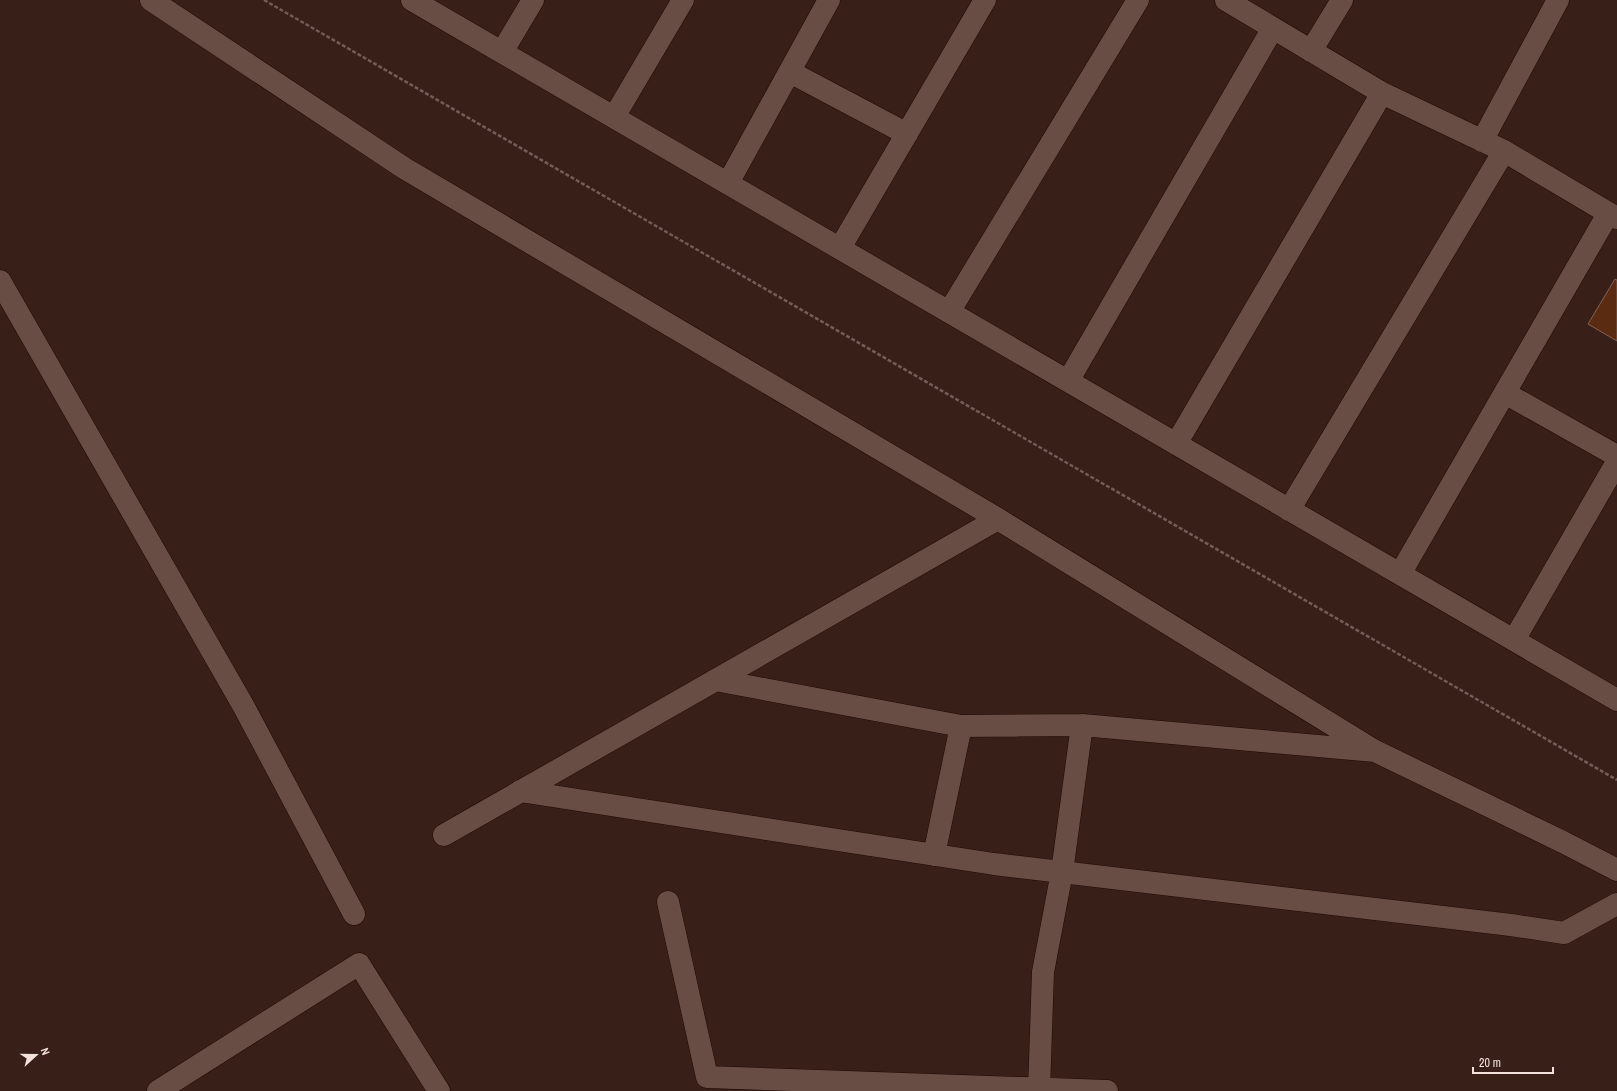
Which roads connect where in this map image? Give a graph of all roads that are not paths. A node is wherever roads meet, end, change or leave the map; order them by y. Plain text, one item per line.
1 (151, 0) edge
2 (412, 0) edge
3 (533, 0) edge
4 (684, 0) edge
5 (829, 0) edge
6 (985, 0) edge
7 (1138, 0) edge
8 (1226, 0) edge
9 (1342, 0) edge
10 (1558, 0) edge
11 (1273, 28) junction
12 (1311, 51) junction
13 (502, 52) junction
14 (790, 72) junction
15 (1382, 93) junction
16 (614, 117) junction
17 (907, 134) junction
18 (1482, 140) junction
19 (1504, 151) junction
20 (728, 184) junction
21 (1613, 216) edge
22 (840, 248) junction
23 (0, 281) edge
24 (949, 312) junction
25 (1068, 381) junction
26 (1505, 392) junction
27 (1176, 444) junction
28 (1617, 456) edge
29 (1617, 462) edge
30 (1289, 510) junction
31 (998, 519) junction
32 (1400, 574) junction
33 (1514, 640) junction
34 (715, 680) junction
35 (1617, 700) edge
36 (1082, 725) junction
37 (960, 726) junction
38 (1375, 751) junction
39 (520, 791) junction
40 (444, 835) dead end
41 (934, 855) junction
42 (1617, 870) edge
43 (1062, 872) junction
44 (668, 902) dead end
45 (1617, 904) edge
46 (354, 914) dead end
47 (1039, 1090) edge
48 (158, 1091) edge
49 (439, 1091) edge
50 (1107, 1091) edge

1 - 31 street
2 - 13 street
3 - 13 street
4 - 16 street
5 - 14 street
6 - 17 street
7 - 24 street
8 - 11 street
9 - 12 street
10 - 18 street
11 - 12 street
11 - 25 street
12 - 15 street
13 - 16 street
14 - 17 street
14 - 20 street
15 - 18 street
15 - 27 street
16 - 20 street
17 - 22 street
18 - 19 street
19 - 21 street
19 - 30 street
20 - 22 street
21 - 26 street
22 - 24 street
23 - 46 street
24 - 25 street
25 - 27 street
26 - 28 street
26 - 32 street
27 - 30 street
29 - 33 street
30 - 32 street
31 - 34 street
31 - 38 street
32 - 33 street
33 - 35 street
34 - 37 street
34 - 39 street
36 - 37 street
36 - 38 street
36 - 43 street
37 - 41 street
38 - 42 street
39 - 40 street
39 - 41 street
41 - 43 street
43 - 45 street
43 - 47 street
44 - 47 street
47 - 50 street
48 - 49 street

